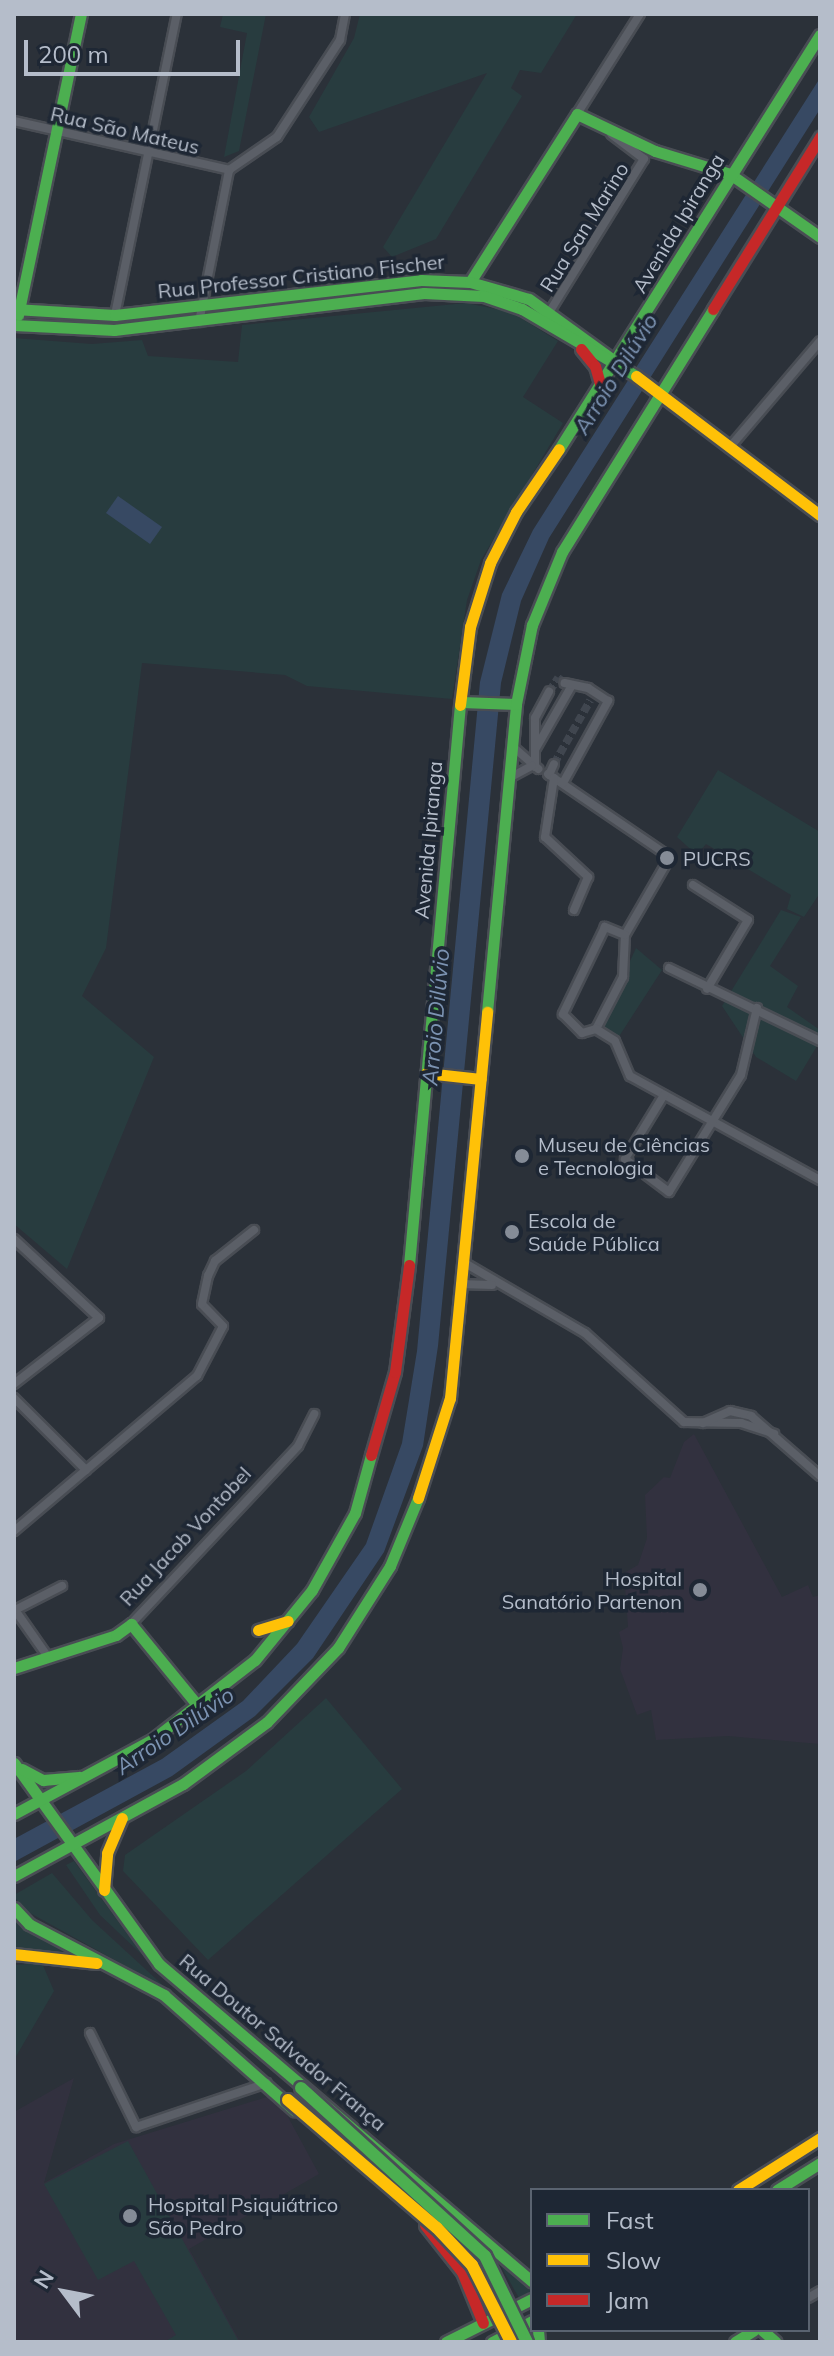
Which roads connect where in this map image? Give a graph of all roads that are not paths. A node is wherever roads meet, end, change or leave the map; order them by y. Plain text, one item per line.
1 (81, 14) edge
2 (177, 14) edge
3 (345, 14) edge
4 (640, 14) edge
5 (820, 35) edge
6 (577, 114) junction
7 (14, 121) edge
8 (57, 131) junction
9 (608, 132) junction
10 (820, 137) edge
11 (148, 152) junction
12 (229, 170) junction
13 (730, 174) junction
14 (775, 202) junction
15 (820, 237) edge
16 (467, 287) junction
17 (259, 299) junction
18 (201, 305) junction
19 (17, 309) edge
20 (550, 311) junction
21 (260, 313) junction
22 (115, 315) junction
23 (199, 323) junction
24 (15, 325) edge
25 (573, 339) junction
26 (820, 341) edge
27 (620, 365) junction
28 (601, 387) junction
29 (656, 390) junction
30 (729, 448) junction
31 (820, 515) edge
32 (596, 692) junction
33 (590, 701) tunnel mouth
34 (467, 702) junction
35 (511, 704) junction
36 (560, 708) junction
37 (512, 746) junction
38 (535, 749) junction
39 (554, 764) tunnel mouth
40 (535, 768) junction
41 (550, 776) junction
42 (509, 778) junction
43 (563, 783) junction
44 (693, 885) dead end
45 (574, 910) dead end
46 (625, 935) junction
47 (669, 968) dead end
48 (707, 989) junction
49 (757, 1008) junction
50 (596, 1029) junction
51 (820, 1041) edge
52 (432, 1074) junction
53 (476, 1078) junction
54 (664, 1095) junction
55 (713, 1121) junction
56 (820, 1180) edge
57 (254, 1230) dead end
58 (14, 1239) edge
59 (463, 1262) junction
60 (460, 1284) junction
61 (497, 1286) junction
62 (14, 1384) edge
63 (14, 1398) edge
64 (314, 1414) dead end
65 (86, 1470) junction
66 (820, 1476) edge
67 (14, 1531) edge
68 (62, 1586) dead end
69 (288, 1621) junction
70 (131, 1624) junction
71 (258, 1630) dead end
72 (48, 1657) junction
73 (14, 1668) edge
74 (199, 1707) junction
75 (14, 1762) edge
76 (79, 1777) junction
77 (40, 1799) junction
78 (14, 1814) edge
79 (122, 1818) junction
80 (70, 1840) junction
81 (14, 1876) edge
82 (104, 1890) junction
83 (14, 1908) edge
84 (14, 1954) edge
85 (110, 1965) junction
86 (90, 2033) dead end
87 (282, 2070) junction
88 (269, 2083) junction
89 (820, 2138) edge
90 (816, 2167) edge
91 (741, 2188) edge
92 (780, 2188) edge
93 (494, 2249) junction
94 (462, 2272) junction
95 (530, 2280) edge
96 (530, 2300) edge
97 (530, 2322) edge
98 (483, 2323) junction
99 (501, 2341) edge
100 (446, 2342) edge
101 (527, 2342) edge

1 - 8 main road
2 - 11 street
3 - 12 street
4 - 6 street
5 - 13 main road, Avenida Ipiranga
6 - 9 main road
6 - 16 main road
7 - 8 street, Rua São Mateus
8 - 11 street, Rua São Mateus
8 - 19 main road
9 - 13 main road
9 - 20 street, Rua San Marino
10 - 14 main road
11 - 12 street, Rua São Mateus
11 - 22 street
12 - 18 street
13 - 14 main road
13 - 27 main road, Avenida Ipiranga
14 - 15 main road
14 - 29 main road
16 - 17 main road, Rua Professor Cristiano Fischer
16 - 20 main road, Rua Professor Cristiano Fischer
16 - 21 main road, Rua Professor Cristiano Fischer
16 - 25 main road, Rua Professor Cristiano Fischer
17 - 18 main road, Rua Professor Cristiano Fischer
17 - 21 main road
18 - 22 main road, Rua Professor Cristiano Fischer
18 - 23 street
19 - 22 main road, Rua Professor Cristiano Fischer
19 - 24 main road
20 - 27 main road, Rua Professor Cristiano Fischer
21 - 23 main road, Rua Professor Cristiano Fischer
23 - 24 main road, Rua Professor Cristiano Fischer
25 - 27 main road, Rua Professor Cristiano Fischer
25 - 28 main road
26 - 30 street
27 - 28 main road, Avenida Ipiranga
27 - 29 main road, Rua Professor Cristiano Fischer
28 - 34 main road, Avenida Ipiranga
29 - 30 main road, Rua Professor Cristiano Fischer
29 - 35 main road
30 - 31 main road, Rua Professor Cristiano Fischer
32 - 33 street
32 - 36 street
32 - 43 street
34 - 35 main road
34 - 52 main road, Avenida Ipiranga
35 - 37 main road
36 - 38 street
36 - 38 street
37 - 40 street
37 - 42 main road
38 - 40 street
39 - 41 street
40 - 42 street
41 - 43 street
41 - 45 street
42 - 53 main road
43 - 46 street
44 - 48 street
46 - 50 street
46 - 50 street
47 - 48 street
48 - 49 street
49 - 51 street
49 - 55 street
50 - 54 street
52 - 53 main road
52 - 69 main road, Avenida Ipiranga
53 - 59 main road
54 - 55 street
54 - 55 street
55 - 56 street
57 - 65 street
58 - 62 street
59 - 60 main road
59 - 61 street
60 - 61 street
60 - 79 main road
61 - 66 street
63 - 65 street
64 - 70 street, Rua Jacob Vontobel
65 - 67 street
68 - 72 street
69 - 71 main road
69 - 74 main road, Avenida Ipiranga
70 - 72 main road, Rua Jacob Vontobel
70 - 74 main road
72 - 73 main road, Rua Jacob Vontobel
74 - 76 main road, Avenida Ipiranga
75 - 76 main road
75 - 77 main road, Rua Doutor Salvador França
76 - 77 main road, Avenida Ipiranga
77 - 78 main road, Avenida Ipiranga
77 - 80 main road, Rua Doutor Salvador França
79 - 80 main road
79 - 82 main road
80 - 81 main road
80 - 82 main road, Rua Doutor Salvador França
82 - 87 main road, Rua Doutor Salvador França
83 - 85 main road, Rua Doutor Salvador França
84 - 85 main road
85 - 88 main road, Rua Doutor Salvador França
86 - 88 street
87 - 93 main road, Rua Doutor Salvador França
87 - 101 main road, bridge
88 - 94 main road, Rua Doutor Salvador França
88 - 99 main road, bridge
89 - 91 main road
90 - 92 main road
93 - 94 main road
93 - 95 main road, Rua Doutor Salvador França
94 - 98 main road, Rua Doutor Salvador França
96 - 98 main road
97 - 99 main road
98 - 100 main road

